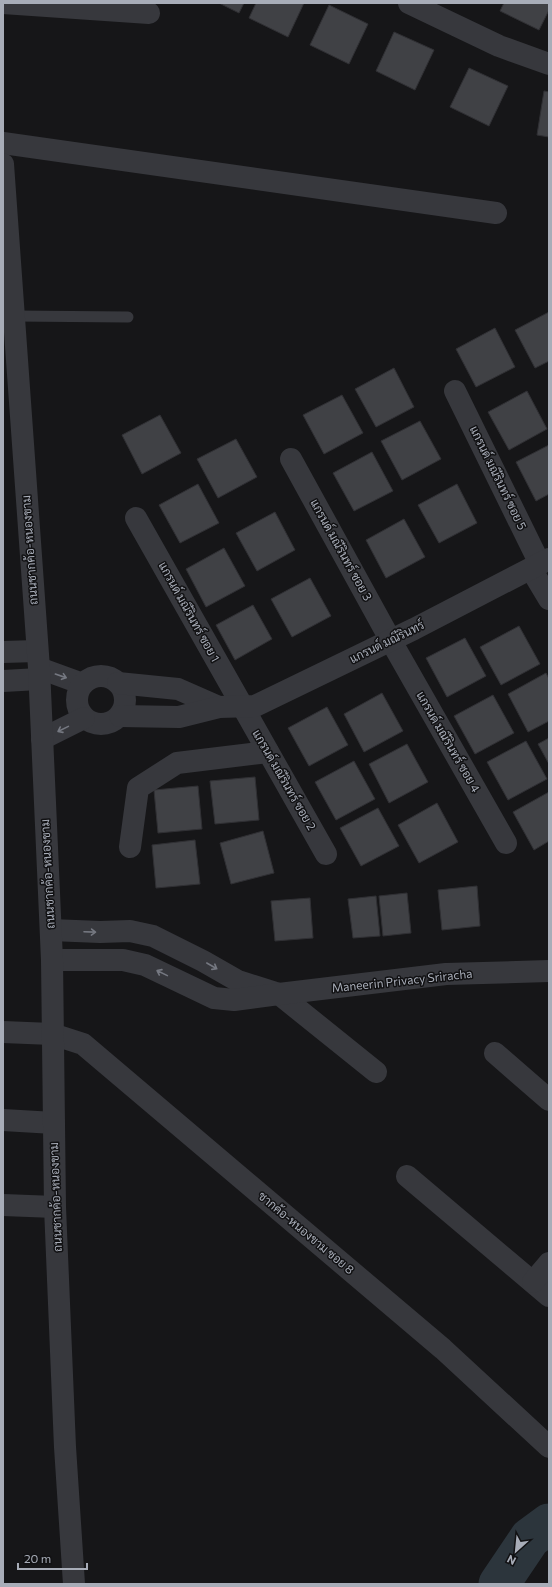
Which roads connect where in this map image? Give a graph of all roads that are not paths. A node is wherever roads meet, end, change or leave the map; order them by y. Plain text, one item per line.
1 (3, 3) edge
2 (408, 3) edge
3 (149, 12) dead end
4 (549, 64) edge
5 (3, 143) edge
6 (3, 164) edge
7 (496, 213) dead end
8 (14, 316) junction
9 (128, 317) dead end
10 (455, 391) dead end
11 (291, 459) dead end
12 (136, 518) dead end
13 (540, 564) edge
14 (549, 599) edge
15 (390, 640) junction
16 (3, 652) edge
17 (38, 666) junction
18 (3, 681) edge
19 (118, 682) junction
20 (83, 684) junction
21 (242, 706) junction
22 (219, 707) junction
23 (120, 716) junction
24 (84, 718) junction
25 (42, 739) junction
26 (268, 752) junction
27 (506, 843) dead end
28 (130, 847) dead end
29 (326, 854) dead end
30 (51, 930) junction
31 (52, 960) junction
32 (549, 971) edge
33 (279, 994) junction
34 (3, 1032) edge
35 (52, 1034) junction
36 (495, 1053) dead end
37 (376, 1072) dead end
38 (549, 1100) edge
39 (3, 1120) edge
40 (54, 1123) junction
41 (407, 1176) dead end
42 (3, 1205) edge
43 (55, 1207) junction
44 (549, 1263) edge
45 (541, 1289) edge
46 (549, 1447) edge
47 (74, 1584) edge

1 - 3 street
2 - 4 street
5 - 7 street
6 - 8 street, ถนนชากค้อ-หนองขาม
8 - 9 lane
8 - 17 street, ถนนชากค้อ-หนองขาม
10 - 13 street, แกรนด์ มณีรินทร์ ซอย 5
11 - 15 street, แกรนด์ มณีรินทร์ ซอย 3
12 - 21 street, แกรนด์ มณีรินทร์ ซอย 1
13 - 14 street, แกรนด์ มณีรินทร์ ซอย 5
13 - 15 street, แกรนด์ มณีรินทร์
15 - 21 street, แกรนด์ มณีรินทร์
15 - 27 street, แกรนด์ มณีรินทร์ ซอย 4
16 - 17 street
17 - 18 street
17 -> 20 street
17 - 25 street, ถนนชากค้อ-หนองขาม
19 - 20 street
19 - 22 street, แกรนด์ มณีรินทร์
19 - 23 street
20 - 24 street
21 - 22 street, แกรนด์ มณีรินทร์
21 - 26 street, แกรนด์ มณีรินทร์ ซอย 2
22 - 23 street, แกรนด์ มณีรินทร์
23 - 24 street
24 -> 25 street
25 - 30 street, ถนนชากค้อ-หนองขาม
26 - 28 street
26 - 29 street, แกรนด์ มณีรินทร์ ซอย 2
30 - 31 street, ถนนชากค้อ-หนองขาม
30 -> 33 street, Maneerin Privacy Sriracha
33 -> 31 street, Maneerin Privacy Sriracha
31 - 35 street, ถนนชากค้อ-หนองขาม
32 - 33 street, Maneerin Privacy Sriracha
33 - 37 street
34 - 35 street, ชากค้อ-หนองขาม ซอย 8
35 - 40 street, ถนนชากค้อ-หนองขาม
35 - 46 street, ชากค้อ-หนองขาม ซอย 8
36 - 38 street
39 - 40 street
40 - 43 street, ถนนชากค้อ-หนองขาม
41 - 45 street
42 - 43 street
43 - 47 street, ถนนชากค้อ-หนองขาม
44 - 45 street

